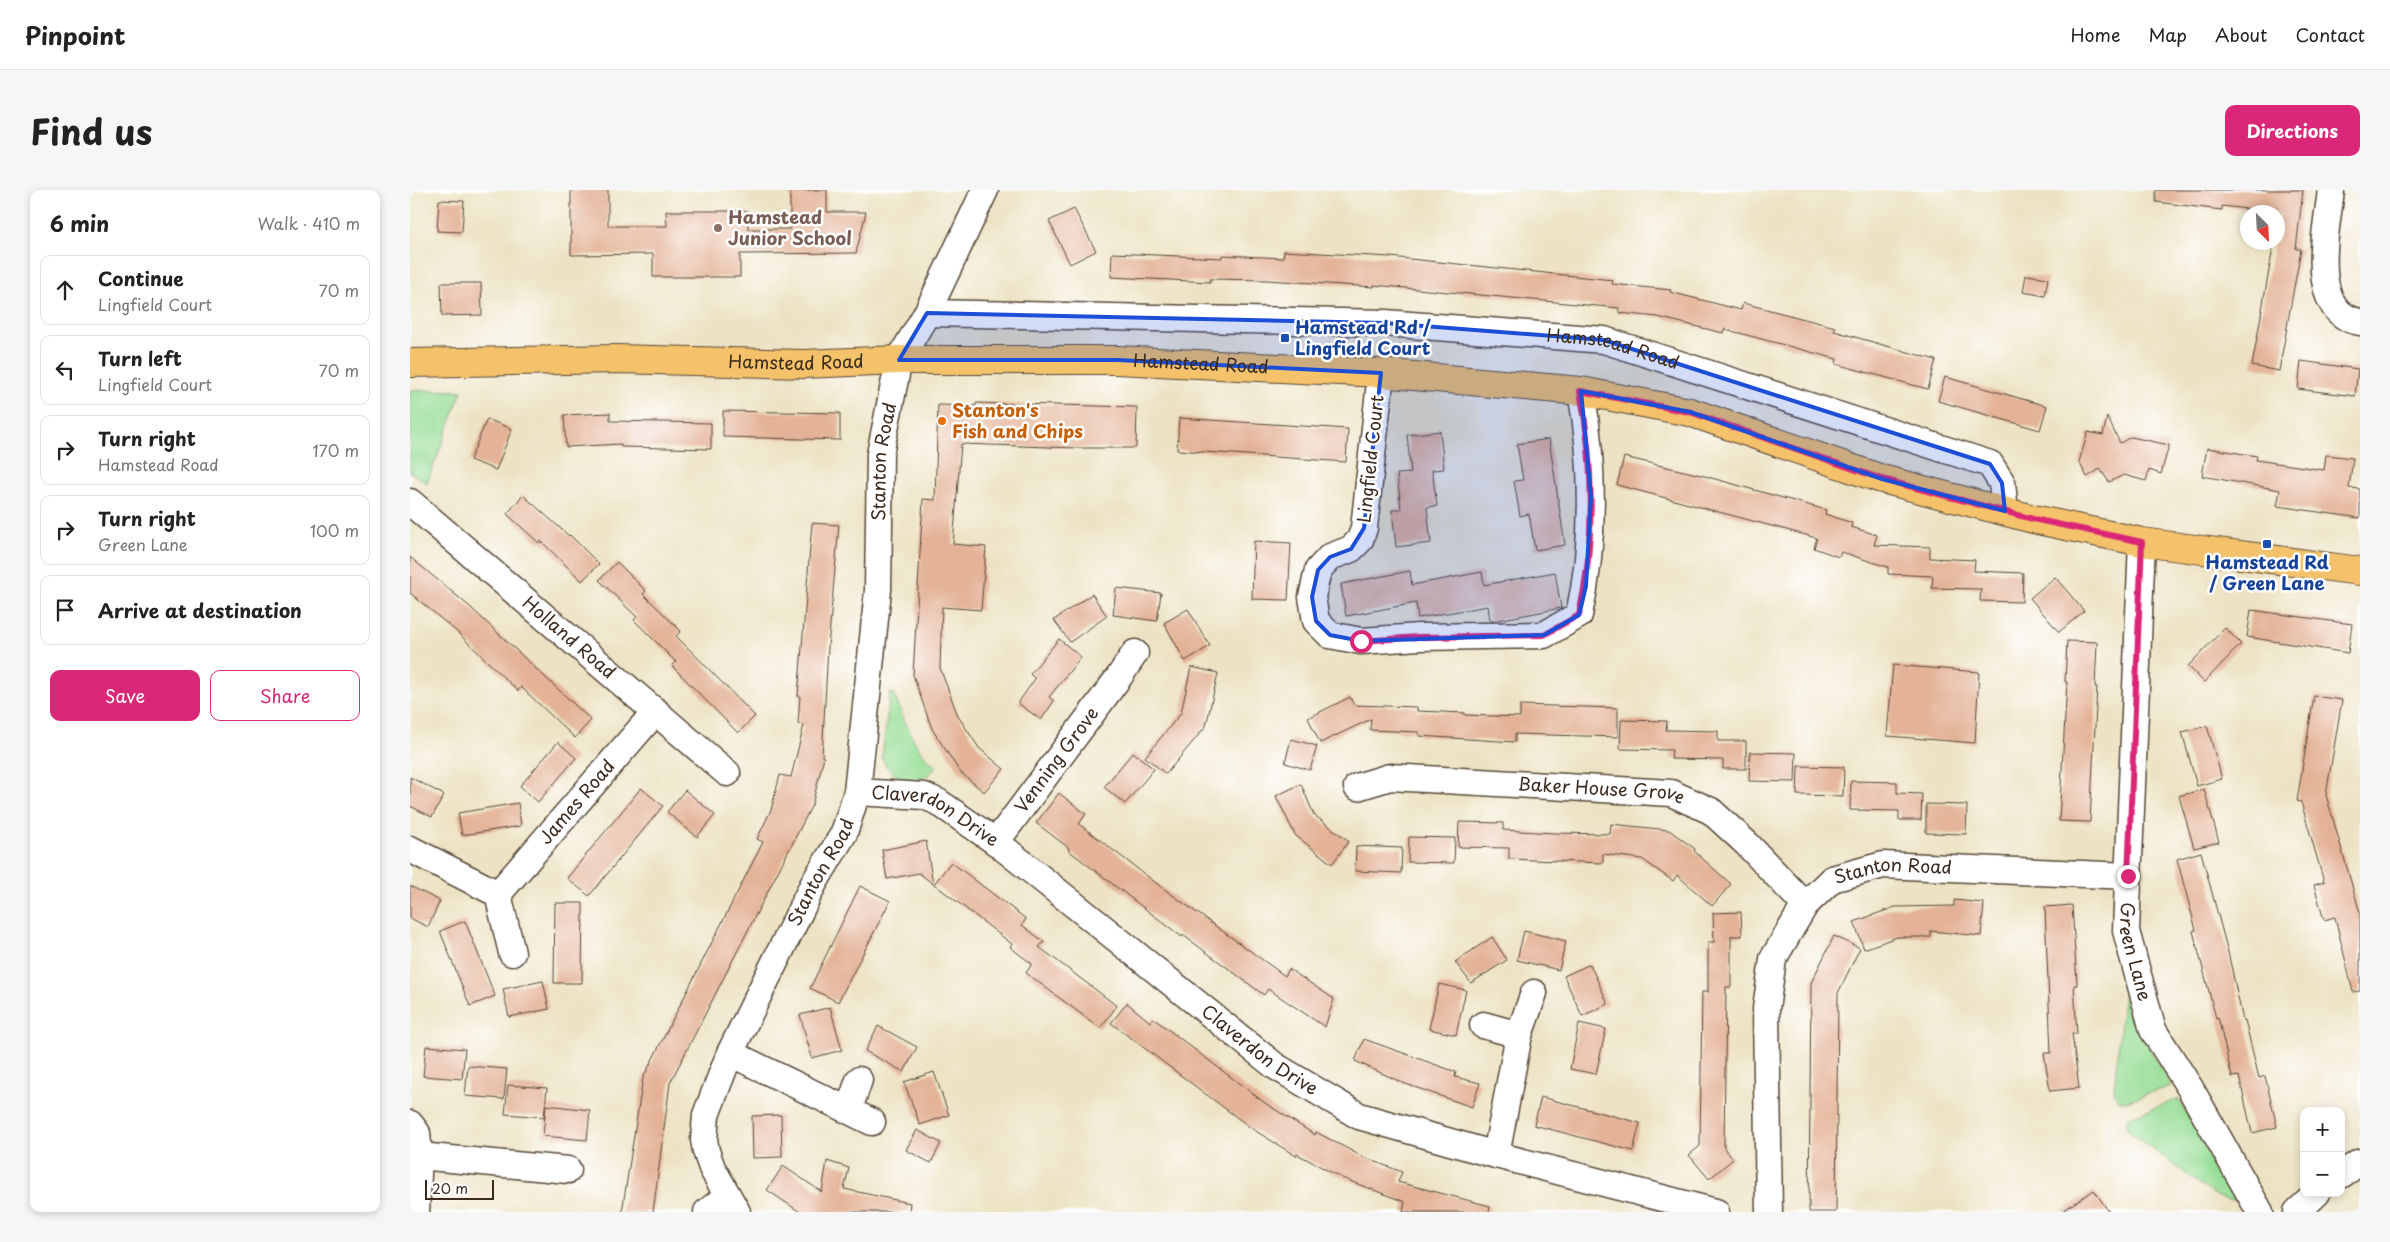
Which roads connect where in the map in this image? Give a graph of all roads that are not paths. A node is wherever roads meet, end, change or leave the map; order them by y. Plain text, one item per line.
1 (984, 190) edge
2 (2330, 190) edge
3 (927, 313) junction
4 (2360, 322) edge
5 (899, 360) junction
6 (410, 363) edge
7 (1381, 373) junction
8 (1580, 391) junction
9 (410, 502) edge
10 (2005, 511) junction
11 (2142, 542) junction
12 (2360, 571) edge
13 (1135, 653) dead end
14 (656, 711) junction
15 (727, 773) dead end
16 (1356, 787) dead end
17 (857, 792) junction
18 (996, 842) junction
19 (410, 849) edge
20 (2128, 876) junction
21 (498, 894) junction
22 (1805, 905) junction
23 (512, 953) dead end
24 (1534, 993) dead end
25 (1483, 1026) dead end
26 (1520, 1035) junction
27 (730, 1053) junction
28 (860, 1080) dead end
29 (849, 1109) junction
30 (872, 1122) dead end
31 (410, 1124) edge
32 (1496, 1155) junction
33 (419, 1156) junction
34 (2360, 1162) edge
35 (568, 1170) dead end
36 (2345, 1172) edge
37 (2313, 1197) edge
38 (732, 1204) edge
39 (416, 1212) edge
40 (707, 1212) edge
41 (1716, 1212) edge
42 (1769, 1212) edge
43 (2260, 1212) edge
44 (2297, 1212) edge

1 - 3 street, Stanton Road
2 - 4 street
3 - 5 street, Stanton Road
3 - 10 street, Hamstead Road
5 - 6 main road, Hamstead Road
5 - 7 main road, Hamstead Road
5 - 17 street, Stanton Road
7 - 8 main road, Hamstead Road
7 - 8 street, Lingfield Court
8 - 10 main road, Hamstead Road
9 - 14 street, Holland Road
10 - 11 main road, Hamstead Road
11 - 12 main road, Hamstead Road
11 - 20 street, Green Lane
13 - 18 street, Venning Grove
14 - 15 street, Holland Road
14 - 21 street, James Road
16 - 22 street, Baker House Grove
17 - 18 street, Claverdon Drive
17 - 27 street, Stanton Road
18 - 32 street, Claverdon Drive
19 - 21 street
20 - 22 street, Stanton Road
20 - 43 street, Green Lane
21 - 23 street
22 - 42 street, Stanton Road
24 - 26 street
25 - 26 street
26 - 32 street
27 - 29 street
27 - 38 street, Stanton Road
28 - 29 street
29 - 30 street
31 - 33 street
32 - 41 street, Claverdon Drive
33 - 35 street
33 - 39 street
34 - 36 street
37 - 44 street
38 - 40 street

